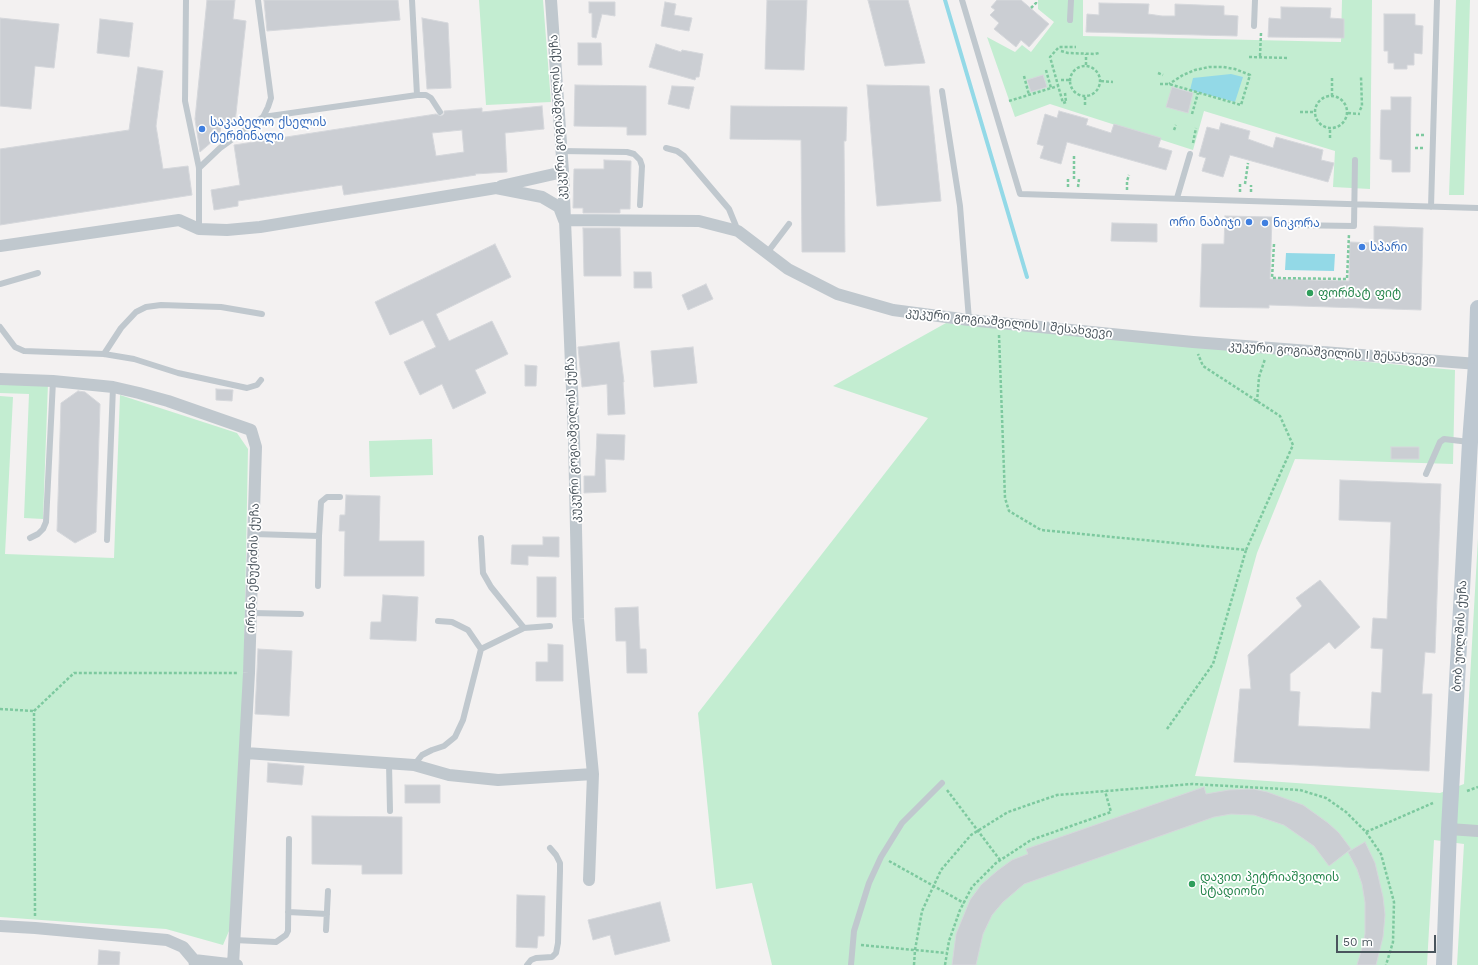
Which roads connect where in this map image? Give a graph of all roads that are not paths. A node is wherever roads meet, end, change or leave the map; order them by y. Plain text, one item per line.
1 (186, 0) edge
2 (258, 0) edge
3 (412, 0) edge
4 (551, 0) edge
5 (962, 0) edge
6 (1071, 0) edge
7 (1255, 0) edge
8 (1437, 0) edge
9 (1070, 20) dead end
10 (1254, 26) dead end
11 (942, 91) dead end
12 (417, 95) junction
13 (440, 112) dead end
14 (263, 117) junction
15 (666, 148) dead end
16 (561, 151) junction
17 (1190, 154) dead end
18 (1355, 160) dead end
19 (199, 168) junction
20 (563, 172) junction
21 (496, 188) junction
22 (1177, 198) junction
23 (1354, 204) junction
24 (640, 205) dead end
25 (1431, 207) junction
26 (1478, 208) edge
27 (564, 220) junction
28 (789, 224) dead end
29 (1287, 225) dead end
30 (199, 229) junction
31 (738, 231) junction
32 (0, 246) edge
33 (766, 253) junction
34 (38, 273) dead end
35 (0, 284) edge
36 (1478, 308) edge
37 (262, 314) dead end
38 (969, 320) junction
39 (0, 326) edge
40 (104, 354) junction
41 (1477, 364) edge
42 (0, 379) edge
43 (261, 380) dead end
44 (53, 381) junction
45 (113, 387) junction
46 (1470, 442) junction
47 (1426, 474) dead end
48 (340, 497) dead end
49 (254, 534) junction
50 (319, 536) junction
51 (30, 538) dead end
52 (481, 538) dead end
53 (107, 540) dead end
54 (318, 586) dead end
55 (251, 613) junction
56 (301, 614) dead end
57 (438, 622) dead end
58 (550, 626) dead end
59 (524, 628) junction
60 (481, 649) junction
61 (246, 752) junction
62 (389, 763) junction
63 (414, 765) junction
64 (593, 774) junction
65 (942, 783) road end
66 (390, 811) dead end
67 (1449, 829) junction
68 (1478, 831) edge
69 (289, 839) dead end
70 (550, 848) dead end
71 (590, 880) dead end
72 (328, 891) dead end
73 (288, 912) junction
74 (327, 914) junction
75 (0, 926) edge
76 (326, 930) dead end
77 (234, 940) junction
78 (195, 963) edge
79 (233, 965) edge
80 (237, 965) edge
81 (528, 965) edge
82 (851, 965) edge
83 (1444, 965) edge

1 - 19 lane
2 - 14 lane
3 - 12 lane
4 - 16 street, კუკური გოგიაშვილის ქუჩა
5 - 22 lane
6 - 9 lane
7 - 10 lane
8 - 25 lane
11 - 38 lane
12 - 13 lane
12 - 14 lane
14 - 19 lane
15 - 31 lane
16 - 20 street, კუკური გოგიაშვილის ქუჩა
16 - 24 lane
17 - 22 lane
18 - 23 lane
19 - 30 lane
20 - 21 street
20 - 27 street, კუკური გოგიაშვილის ქუჩა
21 - 27 street
21 - 30 street
22 - 23 lane
23 - 25 lane
23 - 29 lane
25 - 26 lane
27 - 31 street, კუკური გოგიაშვილის I შესახვევი
27 - 64 street, კუკური გოგიაშვილის ქუჩა
28 - 33 lane
30 - 32 street
31 - 33 street, კუკური გოგიაშვილის I შესახვევი
33 - 38 street, კუკური გოგიაშვილის I შესახვევი
34 - 35 lane
36 - 41 street, ბობ უოლშის ქუჩა
37 - 40 lane
38 - 41 street, კუკური გოგიაშვილის I შესახვევი
39 - 40 lane
40 - 43 lane
41 - 46 street, ბობ უოლშის ქუჩა
42 - 44 street, ირინა ენუქიძის ქუჩა
44 - 45 street, ირინა ენუქიძის ქუჩა
44 - 51 lane
45 - 49 street, ირინა ენუქიძის ქუჩა
45 - 53 lane
46 - 47 lane
46 - 67 street, ბობ უოლშის ქუჩა
48 - 50 lane
49 - 50 lane
49 - 55 street, ირინა ენუქიძის ქუჩა
50 - 54 lane
52 - 59 lane
55 - 56 lane
55 - 61 street, ირინა ენუქიძის ქუჩა
57 - 60 lane
58 - 59 lane
59 - 60 lane
60 - 63 lane
61 - 62 street
61 - 77 street, ირინა ენუქიძის ქუჩა
62 - 63 street
62 - 66 lane
63 - 64 street
64 - 71 street, კუკური გოგიაშვილის ქუჩა
65 - 82 lane
67 - 68 street
67 - 83 street, ბობ უოლშის ქუჩა
69 - 73 lane
70 - 81 lane
72 - 74 lane
73 - 74 lane
73 - 77 lane
74 - 76 lane
75 - 78 street
77 - 79 street, ირინა ენუქიძის ქუჩა
78 - 79 street
79 - 80 street

